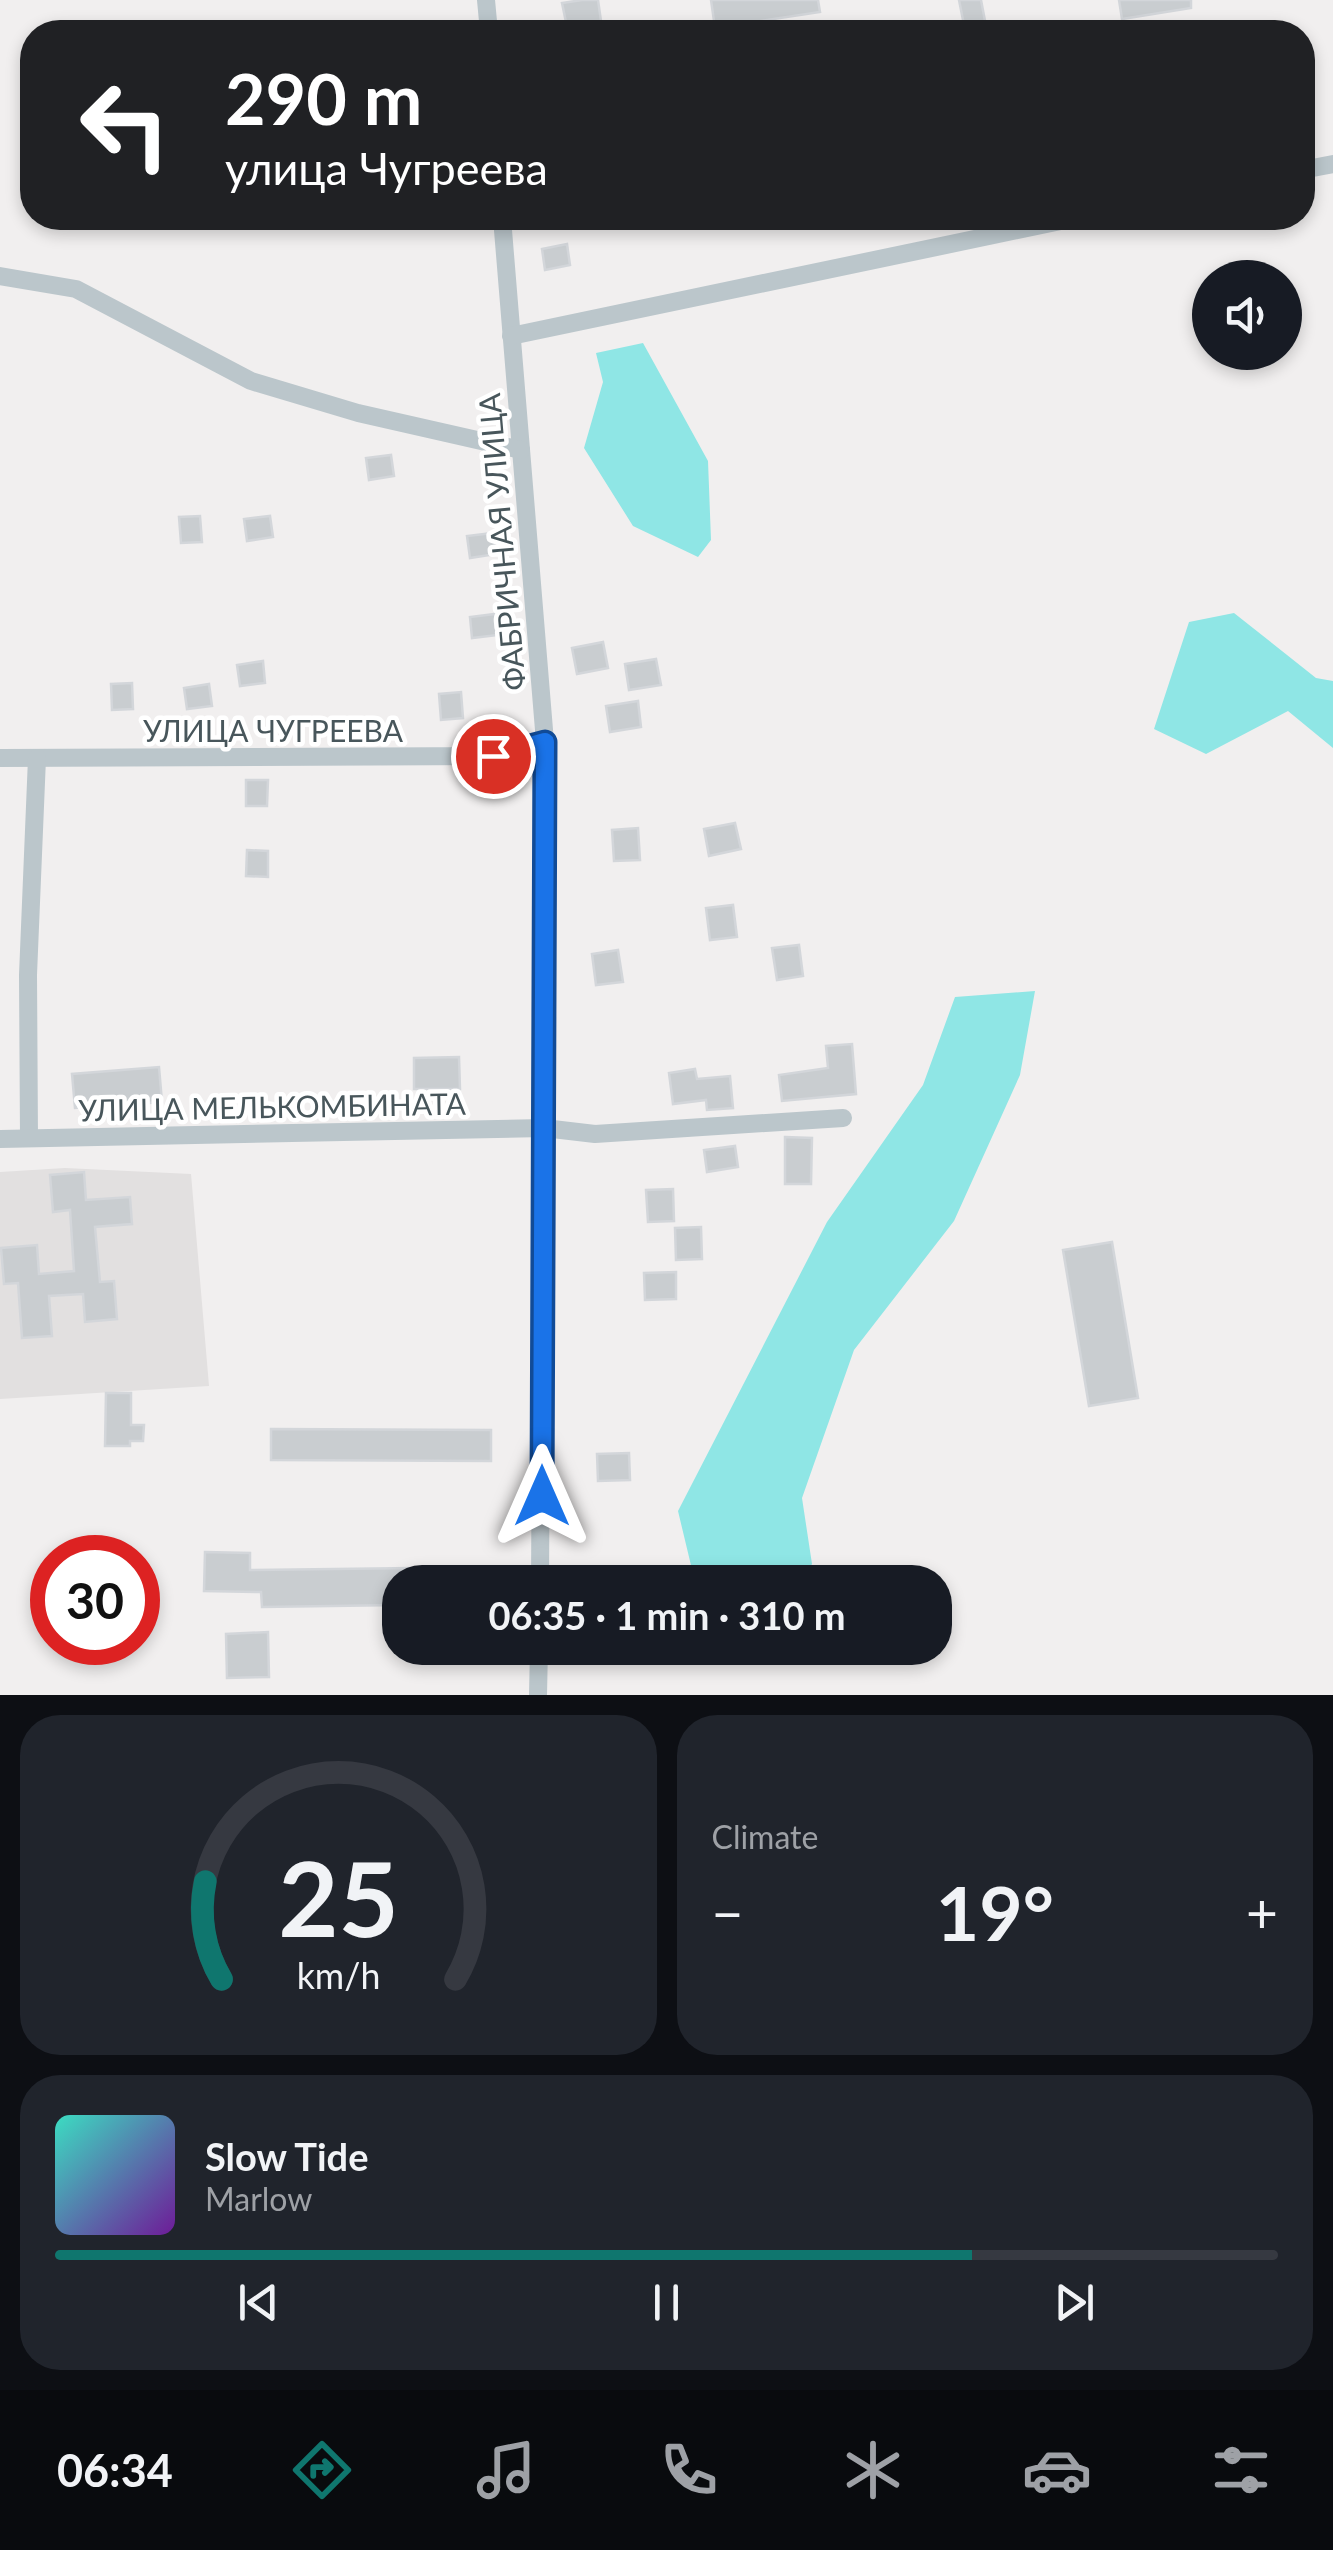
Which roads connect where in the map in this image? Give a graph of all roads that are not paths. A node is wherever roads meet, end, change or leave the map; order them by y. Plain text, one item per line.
1 (503, 230) edge
2 (1019, 230) edge
3 (0, 276) edge
4 (511, 336) junction
5 (521, 450) junction
6 (545, 742) junction
7 (0, 758) edge
8 (37, 758) junction
9 (843, 1118) dead end
10 (544, 1128) junction
11 (0, 1138) edge
12 (28, 1138) junction
13 (540, 1565) edge
14 (539, 1665) edge
15 (538, 1695) edge

1 - 4 street, ФАБРИЧНАЯ УЛИЦА
2 - 4 street
3 - 5 street
4 - 5 street, ФАБРИЧНАЯ УЛИЦА
5 - 6 street, ФАБРИЧНАЯ УЛИЦА
6 - 8 street, УЛИЦА ЧУГРЕЕВА
6 - 10 street, ФАБРИЧНАЯ УЛИЦА
7 - 8 street, УЛИЦА ЧУГРЕЕВА
8 - 12 street
9 - 10 street, УЛИЦА МЕЛЬКОМБИНАТА
10 - 12 street, УЛИЦА МЕЛЬКОМБИНАТА
10 - 13 street, ФАБРИЧНАЯ УЛИЦА
11 - 12 street, УЛИЦА МЕЛЬКОМБИНАТА
14 - 15 street

